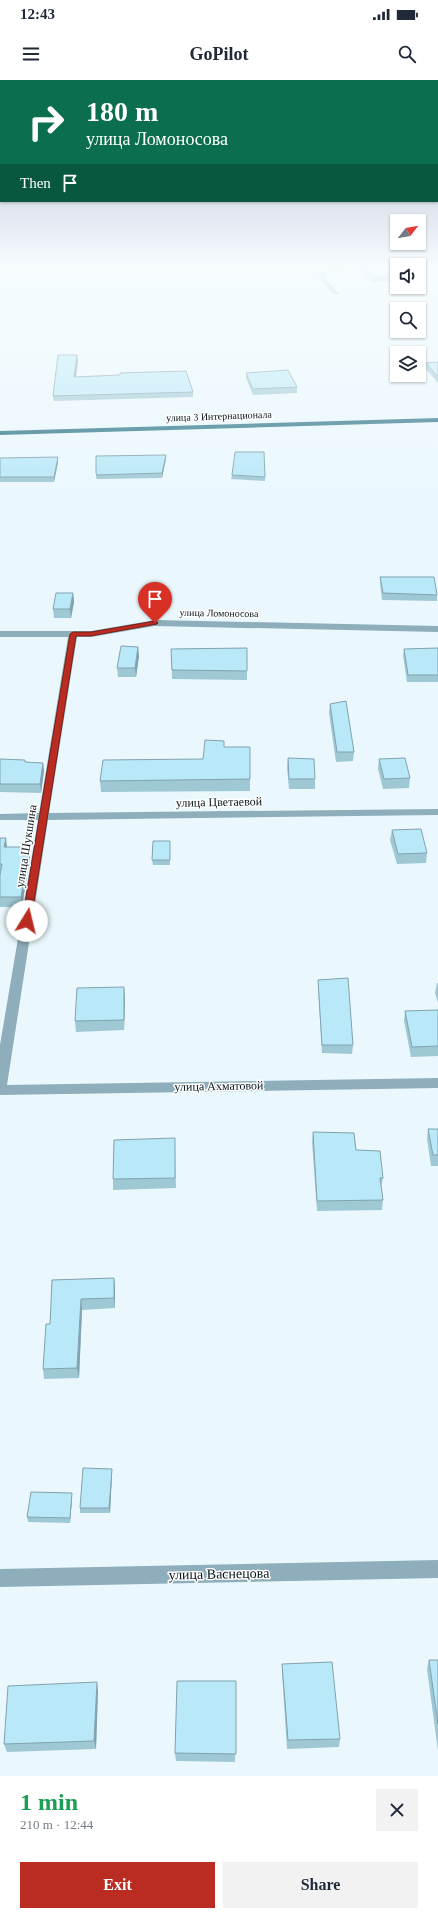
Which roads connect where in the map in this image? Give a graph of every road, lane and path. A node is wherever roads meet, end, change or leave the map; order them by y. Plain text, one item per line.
1 (438, 420) edge
2 (0, 433) edge
3 (438, 629) edge
4 (0, 634) edge
5 (73, 634) junction
6 (438, 812) edge
7 (0, 817) edge
8 (44, 817) junction
9 (438, 1083) edge
10 (0, 1086) edge
11 (0, 1090) edge
12 (438, 1570) edge
13 (0, 1578) edge

1 - 2 main road, улица 3 Интернационала
3 - 5 street, улица Ломоносова
4 - 5 street, улица Ломоносова
5 - 8 street, улица Шукшина
6 - 8 street, улица Цветаевой
7 - 8 street, улица Цветаевой
8 - 10 street, улица Шукшина
9 - 11 street, улица Ахматовой
12 - 13 street, улица Васнецова

